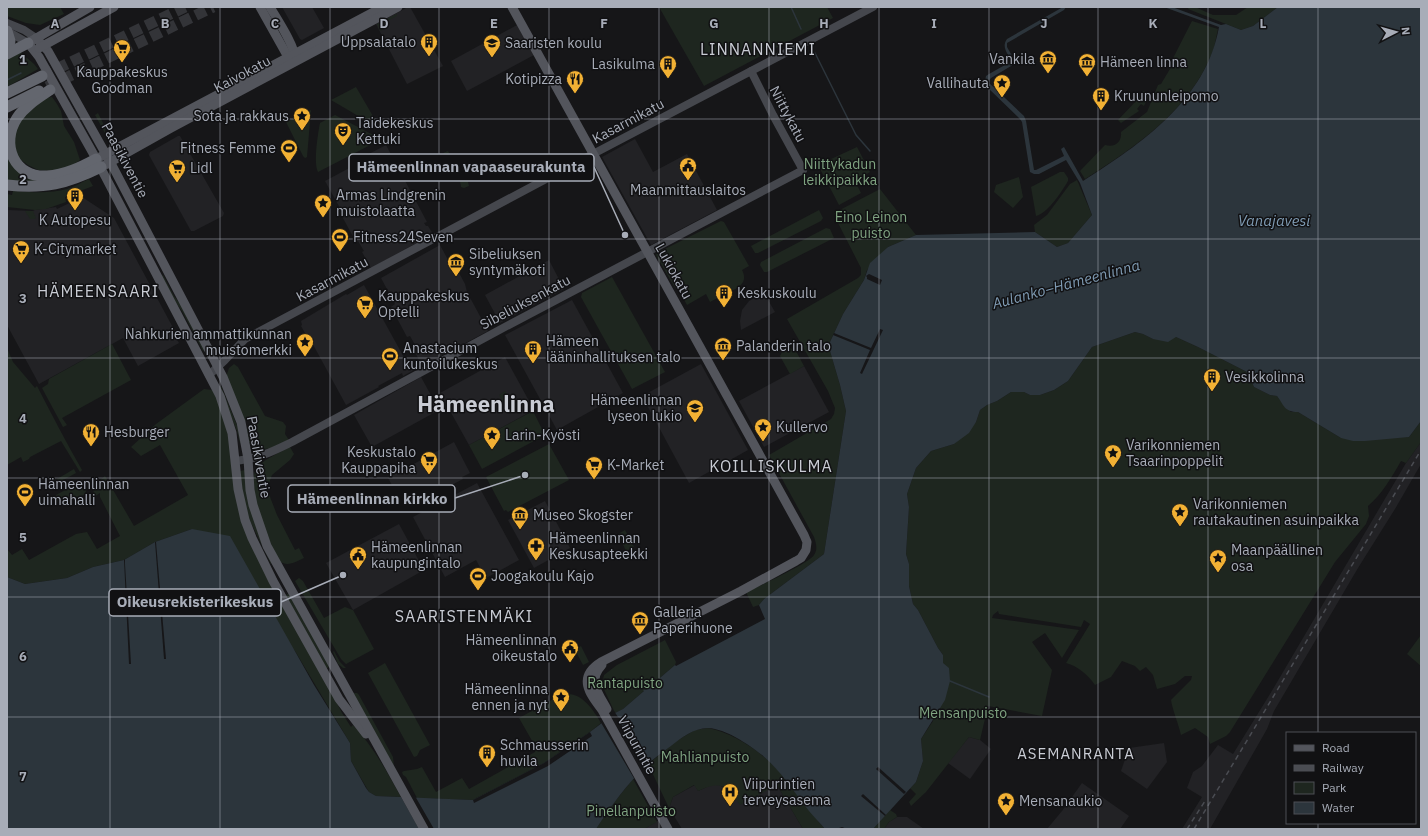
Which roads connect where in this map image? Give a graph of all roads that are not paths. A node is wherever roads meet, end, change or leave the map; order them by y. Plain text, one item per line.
1 (90, 7) edge
2 (114, 7) edge
3 (260, 7) edge
4 (270, 7) edge
5 (383, 7) edge
6 (398, 7) edge
7 (512, 7) edge
8 (873, 7) edge
9 (7, 23) edge
10 (7, 31) edge
11 (32, 43) junction
12 (44, 46) junction
13 (7, 53) edge
14 (292, 57) junction
15 (751, 71) junction
16 (42, 76) tunnel mouth
17 (7, 93) edge
18 (7, 107) edge
19 (593, 154) junction
20 (103, 161) junction
21 (803, 170) joint
22 (7, 185) edge
23 (648, 252) junction
24 (218, 367) junction
25 (209, 375) junction
26 (248, 460) junction
27 (236, 461) junction
28 (610, 658) junction
29 (604, 709) junction
30 (384, 757) junction
31 (646, 783) junction
32 (424, 829) edge
33 (668, 829) edge
34 (675, 829) edge

1 - 11 main road
2 - 12 main road
3 - 14 main road
4 - 14 main road
5 - 14 main road, Kaivokatu
6 - 14 main road, Kaivokatu
7 - 19 main road, Lukiokatu
8 - 15 street, Kasarmikatu
9 - 11 street
10 - 11 street
10 - 13 highway
11 - 12 main road
11 - 13 highway
11 - 20 main road, Paasikiventie
12 - 20 main road, Paasikiventie
14 - 20 main road, Kaivokatu
15 - 19 street, Kasarmikatu
15 - 21 street, Niittykatu
16 - 17 highway
18 - 20 highway
19 - 23 main road, Lukiokatu
19 - 24 street, Kasarmikatu
20 - 22 highway
20 - 24 main road, Paasikiventie
20 - 25 main road, Paasikiventie
21 - 23 street, Sibeliuksenkatu
23 - 26 street, Sibeliuksenkatu
23 - 28 main road, Lukiokatu
24 - 25 street, Kasarmikatu
24 - 26 main road, Paasikiventie
25 - 27 main road, Paasikiventie
26 - 27 street, Sibeliuksenkatu
26 - 30 main road, Paasikiventie
27 - 30 main road, Paasikiventie
28 - 29 main road, Viipurintie
28 - 29 main road, Viipurintie
29 - 31 main road, Viipurintie
30 - 32 main road, Paasikiventie
31 - 33 main road, Viipurintie
31 - 34 main road, Viipurintie

